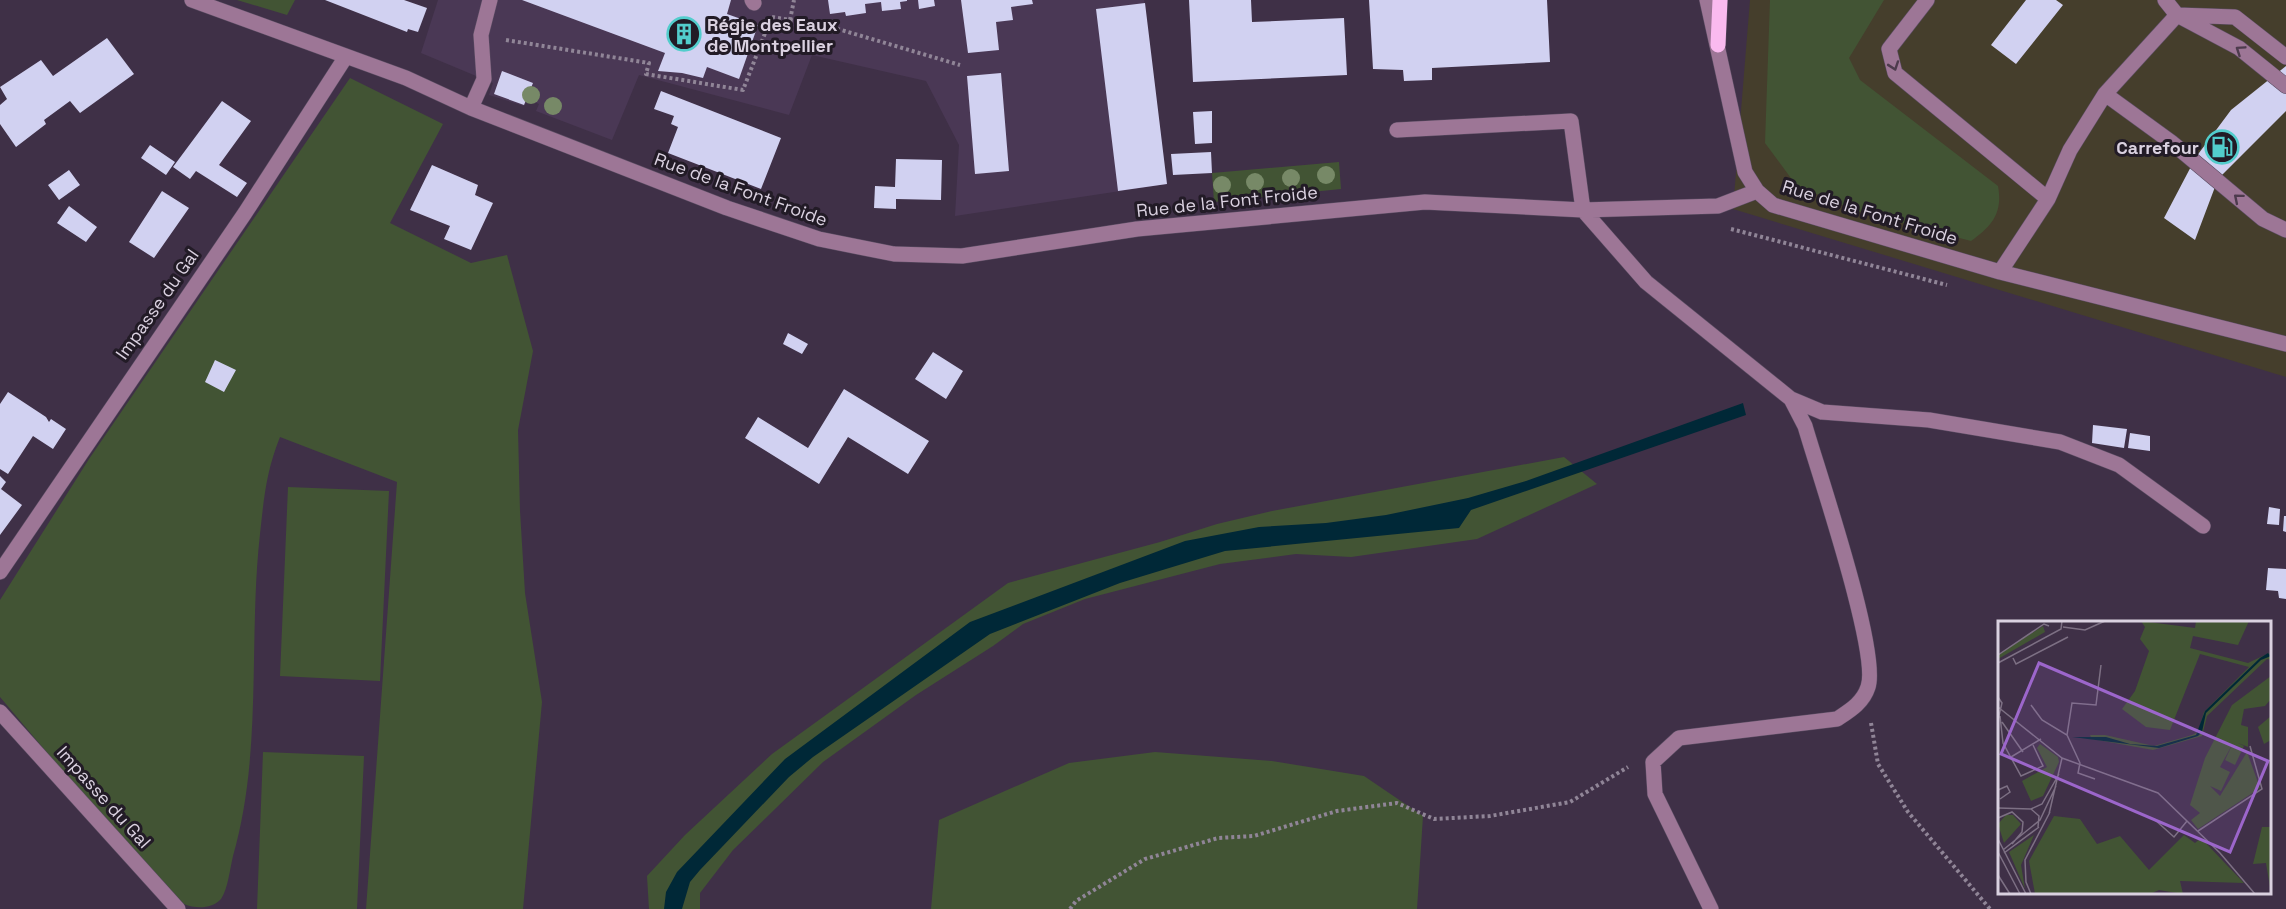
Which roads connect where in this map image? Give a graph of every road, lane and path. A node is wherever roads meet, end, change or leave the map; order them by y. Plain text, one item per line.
1 (192, 0) edge
2 (490, 0) edge
3 (794, 0) edge
4 (1707, 0) edge
5 (1714, 0) edge
6 (1720, 0) edge
7 (1927, 0) edge
8 (2165, 0) edge
9 (2176, 15) junction
10 (790, 20) junction
11 (481, 36) junction
12 (1718, 45) junction
13 (2286, 57) edge
14 (345, 58) junction
15 (960, 65) dead end
16 (2286, 86) edge
17 (2105, 94) junction
18 (471, 108) junction
19 (1397, 130) dead end
20 (1757, 191) junction
21 (2048, 199) junction
22 (1583, 210) junction
23 (1721, 226) dead end
24 (2286, 230) edge
25 (2000, 272) junction
26 (1954, 287) dead end
27 (2286, 344) edge
28 (1791, 399) junction
29 (2203, 525) dead end
30 (0, 572) edge
31 (1862, 697) junction
32 (0, 712) edge
33 (1630, 766) dead end
34 (178, 909) edge
35 (1071, 909) edge
36 (1711, 909) edge
37 (1990, 909) edge

1 - 14 street, Rue de la Font Froide
2 - 11 street
3 - 10 path
4 - 12 street
5 - 12 street
6 - 12 main road
7 -> 21 street
8 - 9 street
9 - 13 street
16 -> 9 street
9 - 17 street
10 - 11 path
10 - 15 path
11 - 18 street
12 - 20 street
14 - 18 street, Rue de la Font Froide
14 - 30 street, Impasse du Gal
17 - 21 street
24 -> 17 street
18 - 22 street, Rue de la Font Froide
19 - 22 street
20 - 22 street, Rue de la Font Froide
20 - 25 street, Rue de la Font Froide
21 - 25 street
22 - 28 street
23 - 26 path
25 - 27 street, Rue de la Font Froide
28 - 29 street
28 - 31 street
31 - 36 street
31 - 37 path
32 - 34 street, Impasse du Gal
33 - 35 path

